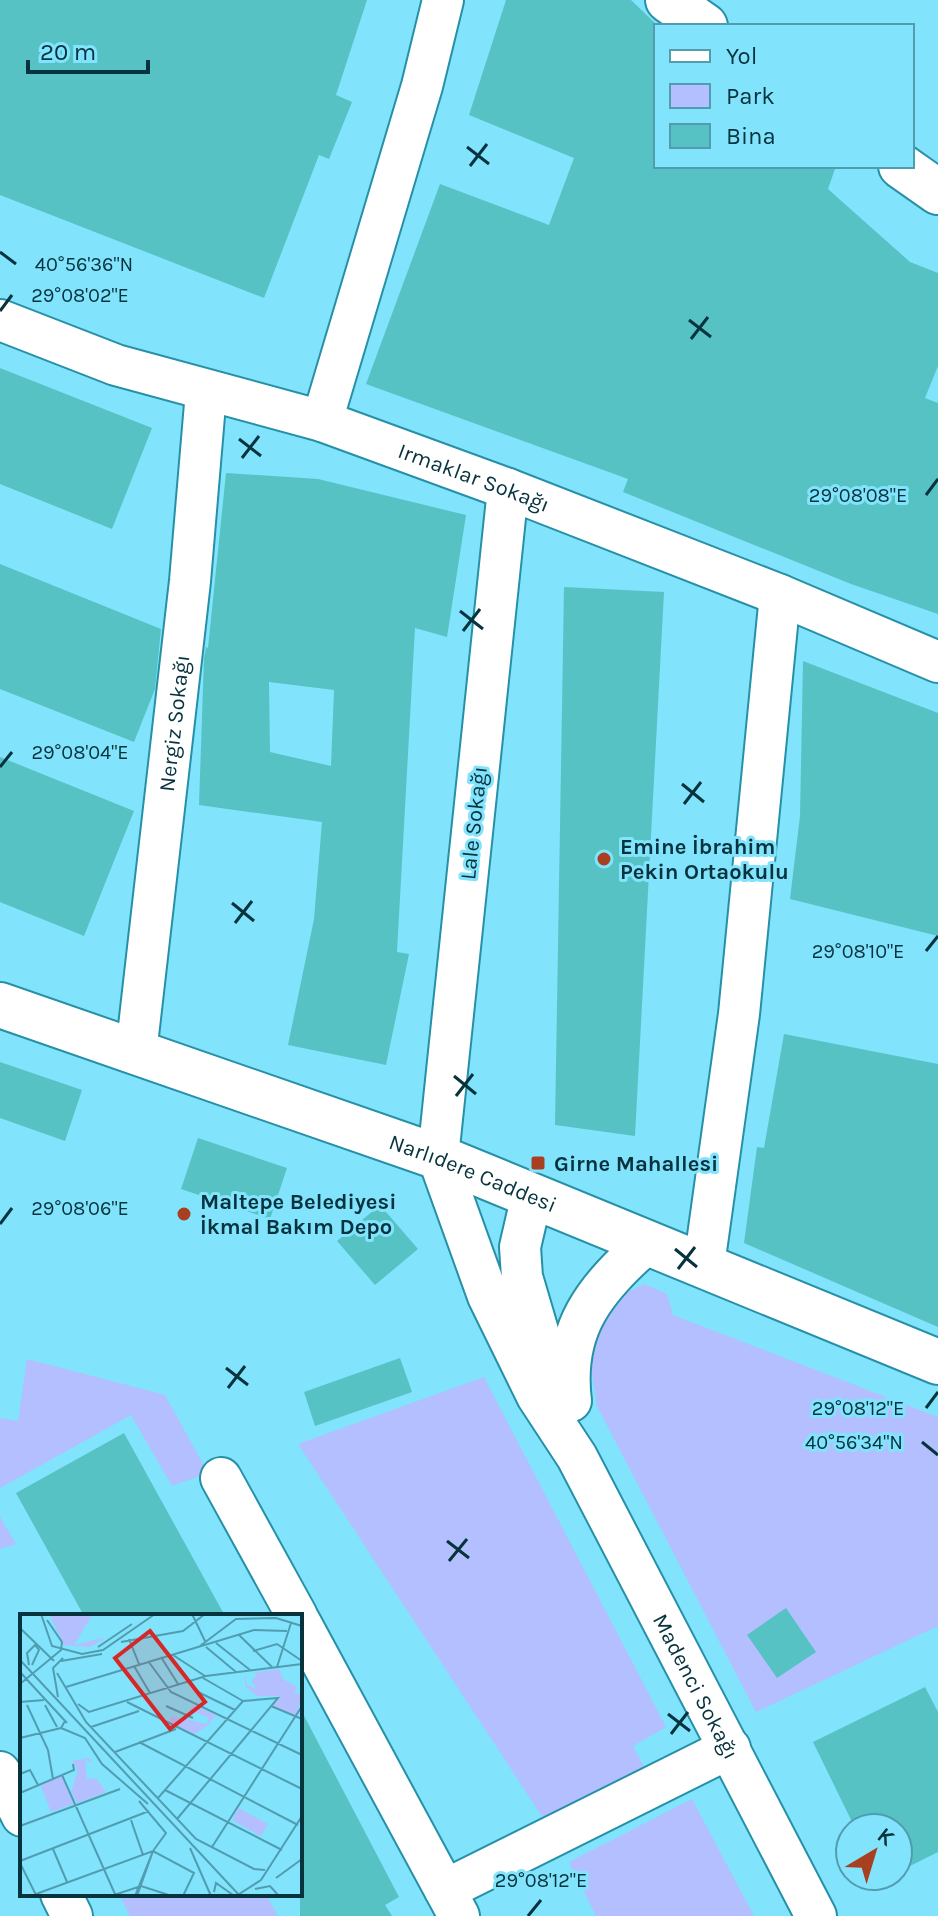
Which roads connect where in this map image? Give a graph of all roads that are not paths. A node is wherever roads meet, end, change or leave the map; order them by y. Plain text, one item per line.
1 (443, 0) edge
2 (668, 0) edge
3 (702, 24) edge
4 (904, 168) edge
5 (938, 192) edge
6 (0, 320) edge
7 (206, 392) junction
8 (322, 421) junction
9 (508, 489) junction
10 (780, 595) junction
11 (938, 662) edge
12 (0, 1005) edge
13 (136, 1053) junction
14 (438, 1157) junction
15 (532, 1195) junction
16 (648, 1242) junction
17 (704, 1265) junction
18 (938, 1362) edge
19 (577, 1457) junction
20 (221, 1478) dead end
21 (296, 1614) edge
22 (302, 1626) edge
23 (730, 1748) junction
24 (0, 1772) edge
25 (20, 1812) edge
26 (62, 1896) edge
27 (452, 1903) edge
28 (72, 1916) edge
29 (816, 1916) edge

1 - 8 street
2 - 3 street
4 - 5 street
6 - 7 street, Irmaklar Sokağı
7 - 8 street, Irmaklar Sokağı
7 - 13 street, Nergiz Sokağı
8 - 9 street, Irmaklar Sokağı
9 - 10 street, Irmaklar Sokağı
9 - 14 street, Lale Sokağı
10 - 11 street, Irmaklar Sokağı
10 - 17 street
12 - 13 street, Narlıdere Caddesi
13 - 14 street, Narlıdere Caddesi
14 - 15 street, Narlıdere Caddesi
14 - 19 street
15 - 16 street, Narlıdere Caddesi
15 - 19 street
16 - 17 street, Narlıdere Caddesi
16 - 19 street
17 - 18 street, Narlıdere Caddesi
19 - 23 street, Madenci Sokağı
20 - 21 street
22 - 27 street
23 - 27 street
23 - 29 street, Madenci Sokağı
24 - 25 street
26 - 28 street

